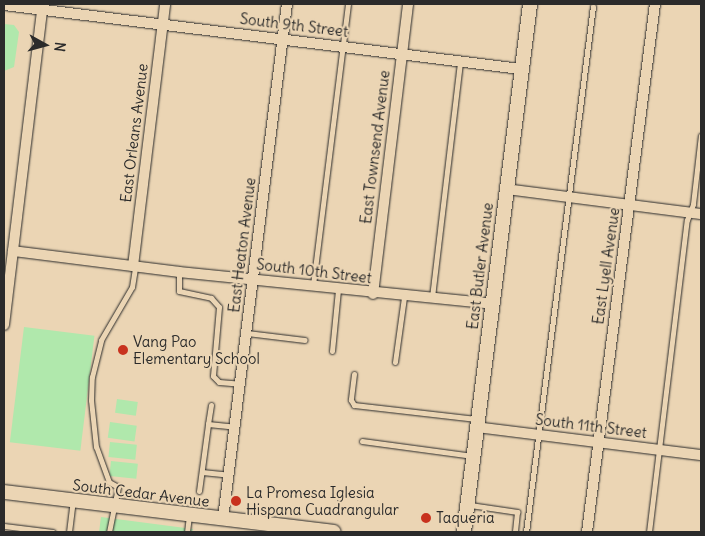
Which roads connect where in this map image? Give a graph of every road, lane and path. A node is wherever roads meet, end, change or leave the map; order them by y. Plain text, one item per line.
1 (165, 4) edge
2 (287, 4) edge
3 (348, 4) edge
4 (408, 4) edge
5 (530, 4) edge
6 (655, 4) edge
7 (4, 5) edge
8 (43, 6) edge
9 (593, 6) dead end
10 (163, 23) junction
11 (282, 38) junction
12 (343, 46) junction
13 (401, 54) junction
14 (460, 62) junction
15 (521, 69) junction
16 (701, 135) edge
17 (506, 189) junction
18 (567, 196) junction
19 (629, 204) junction
20 (689, 212) junction
21 (701, 214) edge
22 (13, 250) junction
23 (134, 266) junction
24 (179, 272) junction
25 (252, 278) junction
26 (313, 285) junction
27 (338, 290) junction
28 (373, 294) junction
29 (404, 297) junction
30 (432, 297) junction
31 (492, 304) junction
32 (5, 306) edge
33 (4, 325) edge
34 (246, 333) junction
35 (305, 340) dead end
36 (332, 351) dead end
37 (395, 362) dead end
38 (354, 374) dead end
39 (240, 384) junction
40 (211, 404) dead end
41 (477, 423) junction
42 (208, 424) junction
43 (235, 427) junction
44 (538, 434) junction
45 (362, 441) dead end
46 (599, 442) junction
47 (659, 449) junction
48 (701, 455) edge
49 (473, 456) junction
50 (202, 472) junction
51 (228, 475) junction
52 (199, 491) dead end
53 (4, 492) edge
54 (72, 501) junction
55 (467, 505) junction
56 (116, 506) junction
57 (189, 515) junction
58 (223, 519) junction
59 (5, 528) edge
60 (256, 528) edge
61 (53, 532) edge
62 (69, 532) edge
63 (109, 532) edge
64 (187, 532) edge
65 (334, 532) edge
66 (464, 532) edge
67 (515, 532) edge
68 (526, 532) edge
69 (588, 532) edge
70 (649, 532) edge

1 - 10 street, East Orleans Avenue
2 - 11 street, East Heaton Avenue
3 - 12 lane
4 - 13 street, East Townsend Avenue
5 - 15 street, East Butler Avenue
6 - 19 street, East Lyell Avenue
7 - 8 street, South 9th Street
8 - 10 street, South 9th Street
8 - 22 street
9 - 18 lane
10 - 11 street, South 9th Street
10 - 23 street, East Orleans Avenue
11 - 12 street, South 9th Street
11 - 25 street, East Heaton Avenue
12 - 13 street, South 9th Street
12 - 26 lane
13 - 14 street, South 9th Street
13 - 28 street, East Townsend Avenue
14 - 15 street, South 9th Street
14 - 30 lane
15 - 17 street, East Butler Avenue
16 - 20 lane
17 - 18 street
17 - 31 street, East Butler Avenue
18 - 19 street
18 - 44 lane
19 - 20 street
19 - 46 street, East Lyell Avenue
20 - 21 street
20 - 47 lane
22 - 23 street, South 10th Street
22 - 32 street
23 - 24 street, South 10th Street
23 - 56 lane
24 - 25 street, South 10th Street
24 - 39 lane
25 - 26 street, South 10th Street
25 - 34 street, East Heaton Avenue
26 - 27 street, South 10th Street
27 - 28 street, South 10th Street
27 - 36 lane
28 - 29 street, South 10th Street
29 - 30 street, South 10th Street
29 - 37 lane
30 - 31 street, South 10th Street
31 - 41 street, East Butler Avenue
32 - 33 street
34 - 35 lane
34 - 39 street, East Heaton Avenue
38 - 41 lane
39 - 43 street, East Heaton Avenue
40 - 42 lane
41 - 44 street, South 11th Street
41 - 49 street, East Butler Avenue
42 - 43 lane
42 - 50 lane
43 - 51 street, East Heaton Avenue
44 - 46 street, South 11th Street
44 - 68 lane
45 - 49 lane
46 - 47 street, South 11th Street
46 - 69 street, East Lyell Avenue
47 - 48 street, South 11th Street
47 - 70 lane
49 - 55 street, East Butler Avenue
50 - 51 lane
50 - 52 lane
51 - 58 street, East Heaton Avenue
53 - 54 street, South Cedar Avenue
54 - 56 street, South Cedar Avenue
54 - 62 lane
55 - 66 street, East Butler Avenue
55 - 67 lane
56 - 57 street, South Cedar Avenue
56 - 63 lane
57 - 58 street, South Cedar Avenue
57 - 64 lane
58 - 60 street, South Cedar Avenue
59 - 61 lane
60 - 65 street, South Cedar Avenue

